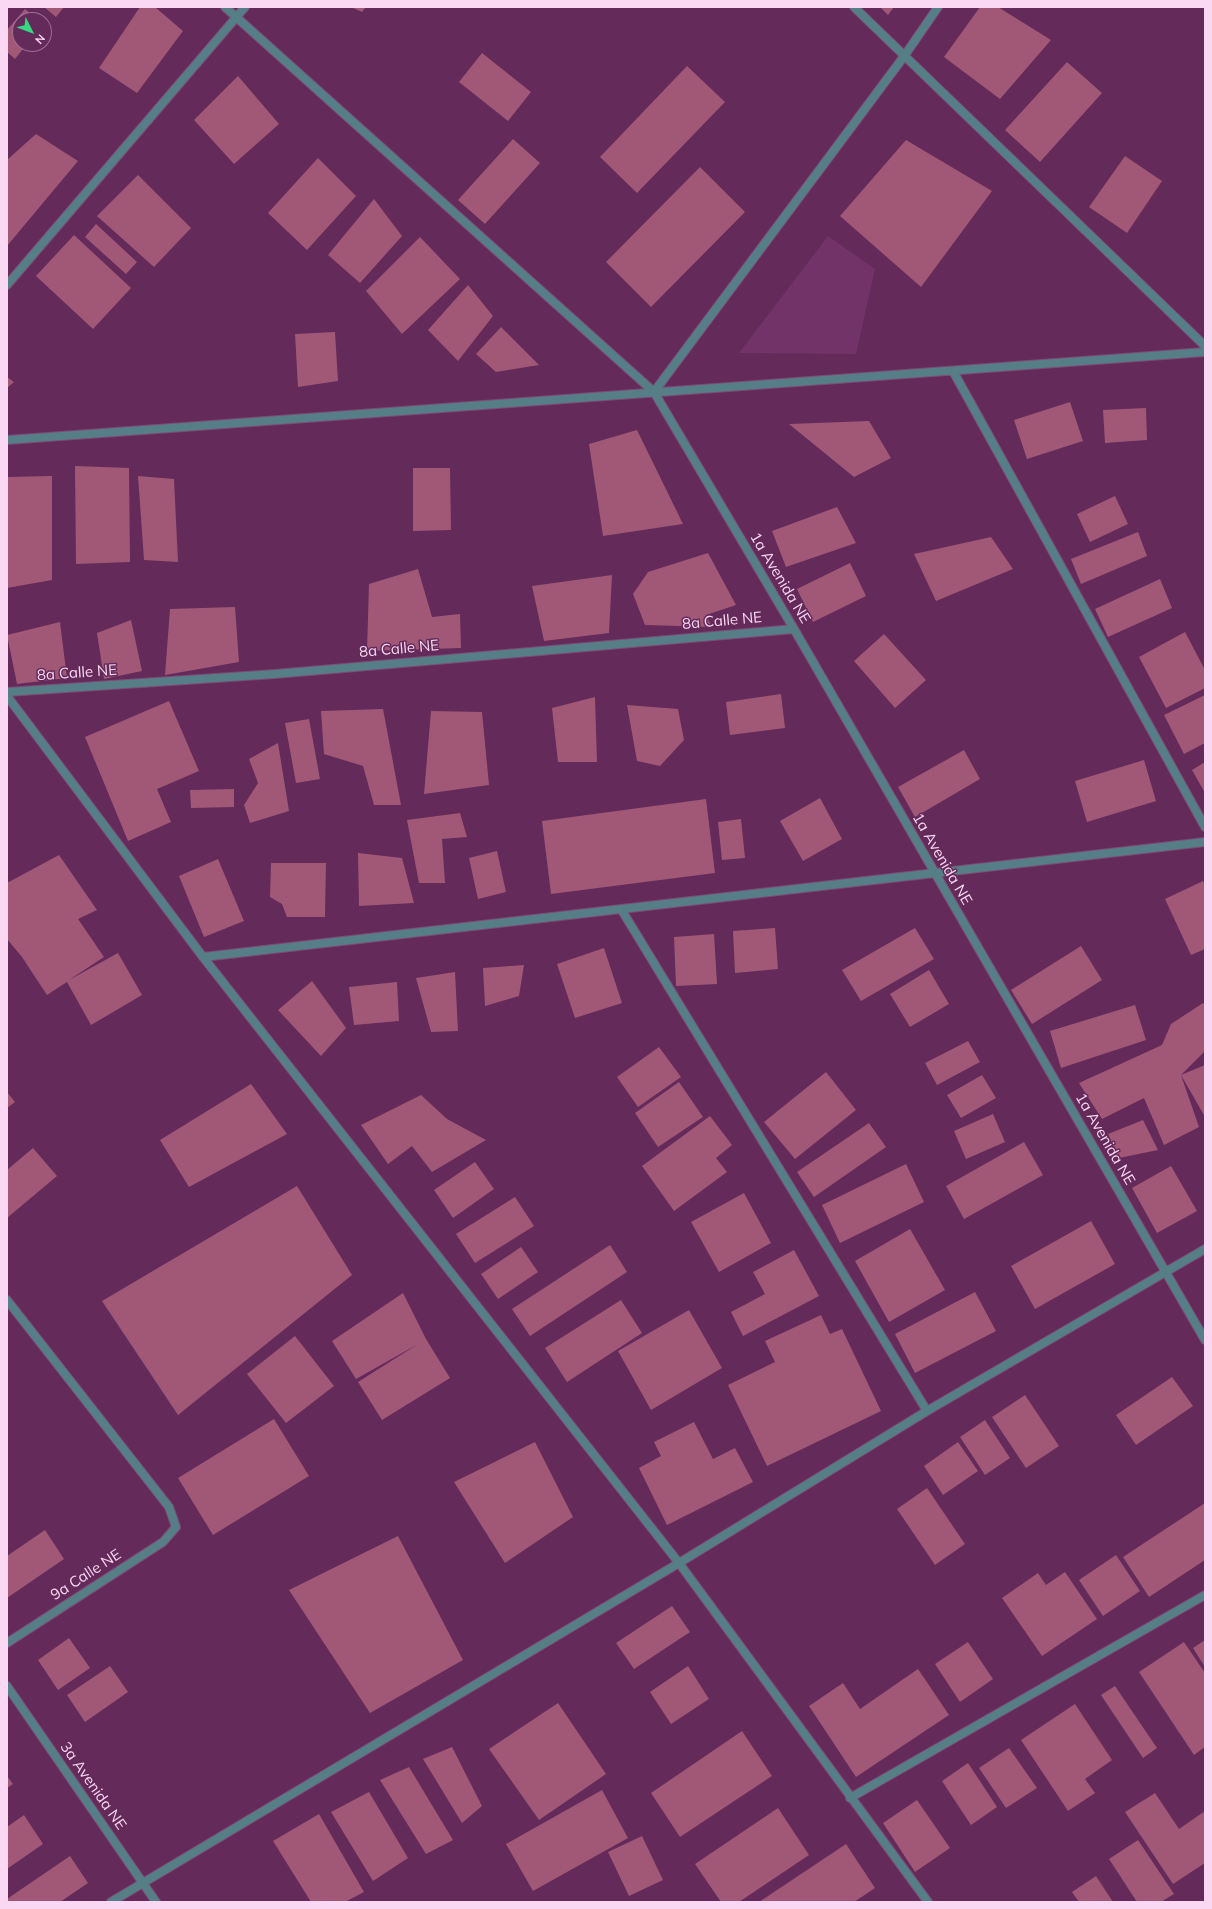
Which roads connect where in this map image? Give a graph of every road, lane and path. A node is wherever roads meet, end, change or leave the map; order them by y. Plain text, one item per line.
1 (225, 7) edge
2 (245, 7) edge
3 (854, 7) edge
4 (938, 7) edge
5 (237, 17) junction
6 (905, 55) junction
7 (7, 285) edge
8 (1205, 346) edge
9 (1205, 352) edge
10 (953, 371) junction
11 (654, 392) junction
12 (7, 440) edge
13 (794, 629) junction
14 (7, 692) edge
15 (7, 696) edge
16 (1205, 827) edge
17 (1205, 842) edge
18 (933, 872) junction
19 (621, 909) junction
20 (203, 957) junction
21 (1205, 1248) edge
22 (1166, 1272) junction
23 (7, 1300) edge
24 (1205, 1340) edge
25 (927, 1411) junction
26 (679, 1563) junction
27 (1205, 1595) edge
28 (7, 1643) edge
29 (7, 1686) edge
30 (850, 1798) junction
31 (143, 1883) junction
32 (111, 1902) edge
33 (156, 1902) edge
34 (928, 1902) edge

1 - 5 street, 1a Avenida NE
2 - 5 street
3 - 6 street
4 - 6 street
5 - 7 street
5 - 11 street, 1a Avenida NE
6 - 8 street
6 - 11 street
9 - 10 street
10 - 11 street
10 - 16 street
11 - 12 street
11 - 13 street, 1a Avenida NE
13 - 14 street, 8a Calle NE
13 - 18 street, 1a Avenida NE
15 - 20 street
17 - 18 street
18 - 19 street
18 - 22 street, 1a Avenida NE
19 - 20 street
19 - 25 street
20 - 26 street
21 - 22 street
22 - 24 street, 1a Avenida NE
22 - 25 street
23 - 28 street, 9a Calle NE
25 - 26 street
26 - 30 street
26 - 31 street
27 - 30 street
29 - 31 street, 3a Avenida NE
30 - 34 street
31 - 32 street
31 - 33 street, 3a Avenida NE

